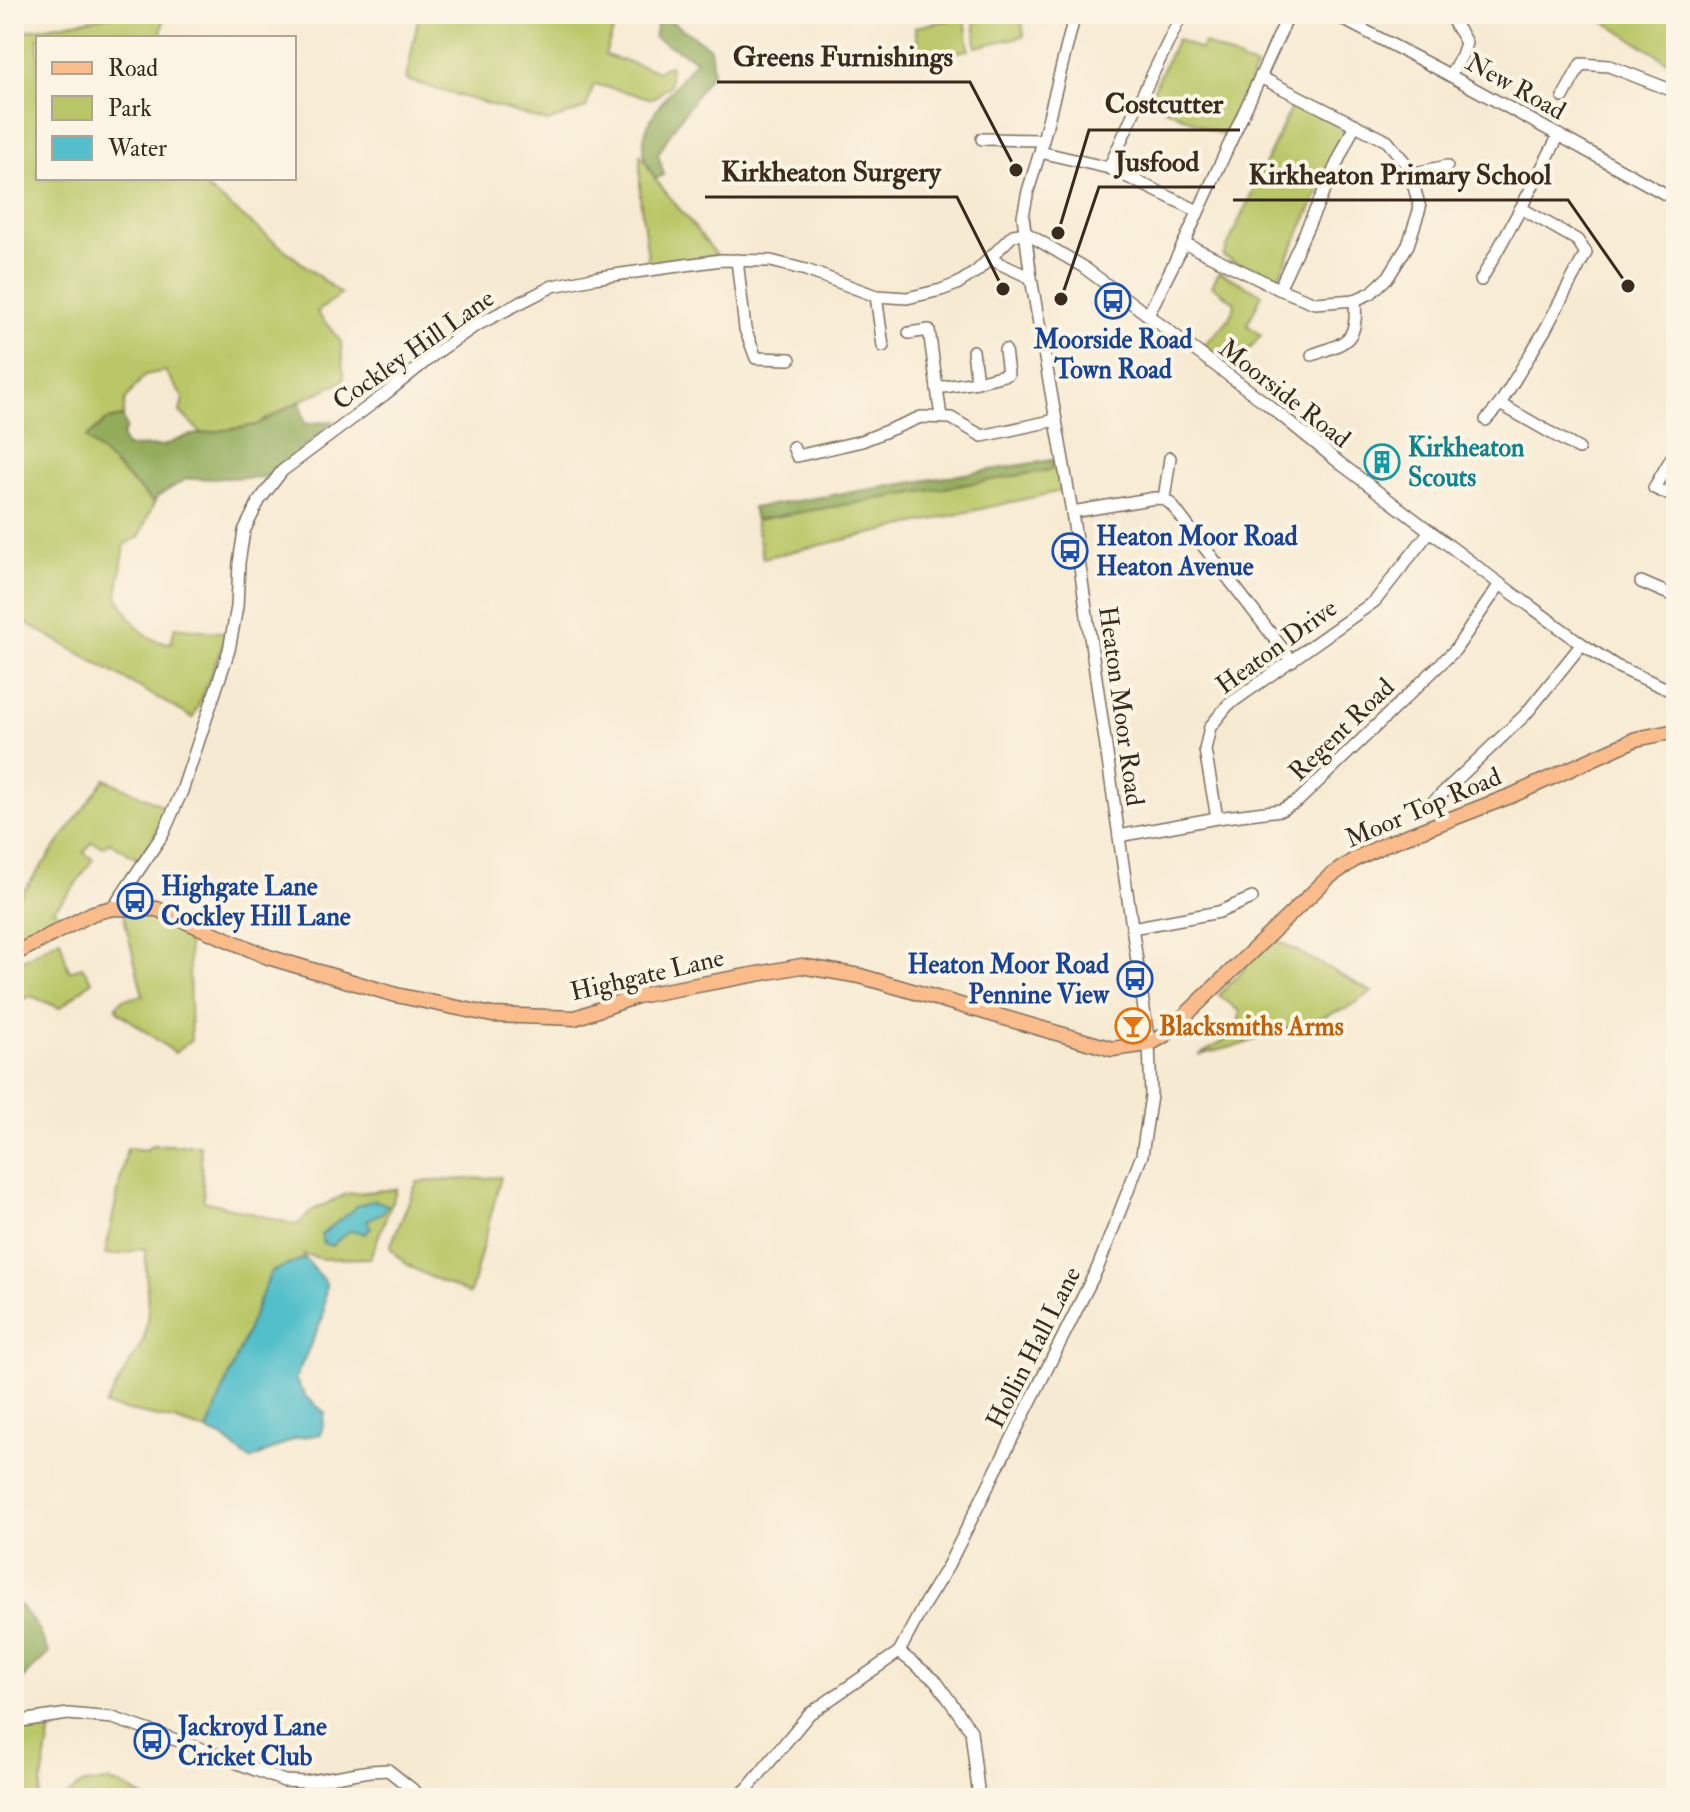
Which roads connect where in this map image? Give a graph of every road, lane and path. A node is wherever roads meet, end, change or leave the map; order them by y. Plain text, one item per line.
1 (1075, 14) edge
2 (1182, 14) edge
3 (1289, 14) edge
4 (1333, 14) edge
5 (1451, 14) edge
6 (1352, 18) edge
7 (1450, 75) junction
8 (1260, 77) junction
9 (1676, 92) edge
10 (1563, 97) dead end
11 (1355, 124) junction
12 (1559, 135) junction
13 (982, 139) dead end
14 (1043, 140) junction
15 (1040, 152) junction
16 (1447, 166) dead end
17 (1109, 168) junction
18 (1410, 174) junction
19 (1676, 200) edge
20 (1521, 208) junction
21 (1198, 211) junction
22 (1026, 233) junction
23 (1184, 243) junction
24 (990, 259) junction
25 (737, 260) junction
26 (1031, 278) junction
27 (1481, 280) dead end
28 (1279, 289) junction
29 (876, 296) junction
30 (1355, 300) junction
31 (1148, 315) junction
32 (909, 333) dead end
33 (883, 346) dead end
34 (1005, 350) dead end
35 (973, 351) dead end
36 (1312, 355) dead end
37 (790, 359) dead end
38 (977, 382) junction
39 (937, 388) junction
40 (1500, 404) junction
41 (941, 417) junction
42 (1056, 420) junction
43 (1486, 420) dead end
44 (793, 447) dead end
45 (1579, 449) dead end
46 (1676, 450) edge
47 (1170, 456) dead end
48 (1670, 495) dead end
49 (1164, 499) junction
50 (1072, 512) junction
51 (1430, 531) junction
52 (1641, 582) dead end
53 (1500, 584) junction
54 (1676, 597) edge
55 (1582, 644) junction
56 (1292, 661) junction
57 (1676, 678) edge
58 (1674, 692) edge
59 (1676, 731) edge
60 (1430, 805) dead end
61 (1217, 818) junction
62 (1119, 836) junction
63 (1252, 898) dead end
64 (113, 908) junction
65 (1132, 928) junction
66 (14, 954) edge
67 (1149, 1044) junction
68 (899, 1652) junction
69 (14, 1722) edge
70 (420, 1798) edge
71 (737, 1798) edge
72 (979, 1798) edge

1 - 14 street, Heaton Moor Road
2 - 17 street
3 - 8 street
4 - 6 street, New Road
5 - 7 street
6 - 7 street, New Road
7 - 12 street, New Road
8 - 11 street
8 - 21 street
9 - 10 street
11 - 18 street
11 - 28 street
12 - 19 street, New Road
12 - 20 street
13 - 14 street
14 - 15 street, Heaton Moor Road
15 - 17 street
15 - 22 street, Heaton Moor Road
16 - 18 street
17 - 21 street
18 - 30 street
20 - 27 street
20 - 40 street
21 - 23 street
22 - 24 street, Cockley Hill Lane
22 - 26 street, Heaton Moor Road
22 - 31 street, Moorside Road
23 - 28 street
23 - 31 street
24 - 26 street
24 - 29 street, Cockley Hill Lane
25 - 29 street, Cockley Hill Lane
25 - 37 street
25 - 64 street, Cockley Hill Lane
26 - 42 street, Heaton Moor Road
28 - 30 street
29 - 33 street
30 - 36 street
31 - 51 street, Moorside Road
32 - 39 street
34 - 38 street
35 - 38 street
38 - 39 street
39 - 41 street
40 - 43 street
40 - 45 street
41 - 42 street
41 - 44 street
42 - 50 street, Heaton Moor Road
46 - 48 street
47 - 49 street
49 - 50 street
49 - 56 street
50 - 62 street, Heaton Moor Road
51 - 53 street, Moorside Road
51 - 56 street, Heaton Drive
52 - 54 street
53 - 55 street, Moorside Road
53 - 61 street, Regent Road
55 - 58 street, Moorside Road
55 - 60 street
56 - 61 street, Heaton Drive
57 - 58 street
59 - 67 main road, Moor Top Road
61 - 62 street, Regent Road
62 - 65 street, Heaton Moor Road
63 - 65 street
64 - 66 main road
64 - 67 main road, Highgate Lane
65 - 67 street, Heaton Moor Road
67 - 68 street, Hollin Hall Lane
68 - 71 street
68 - 72 street
69 - 70 street

